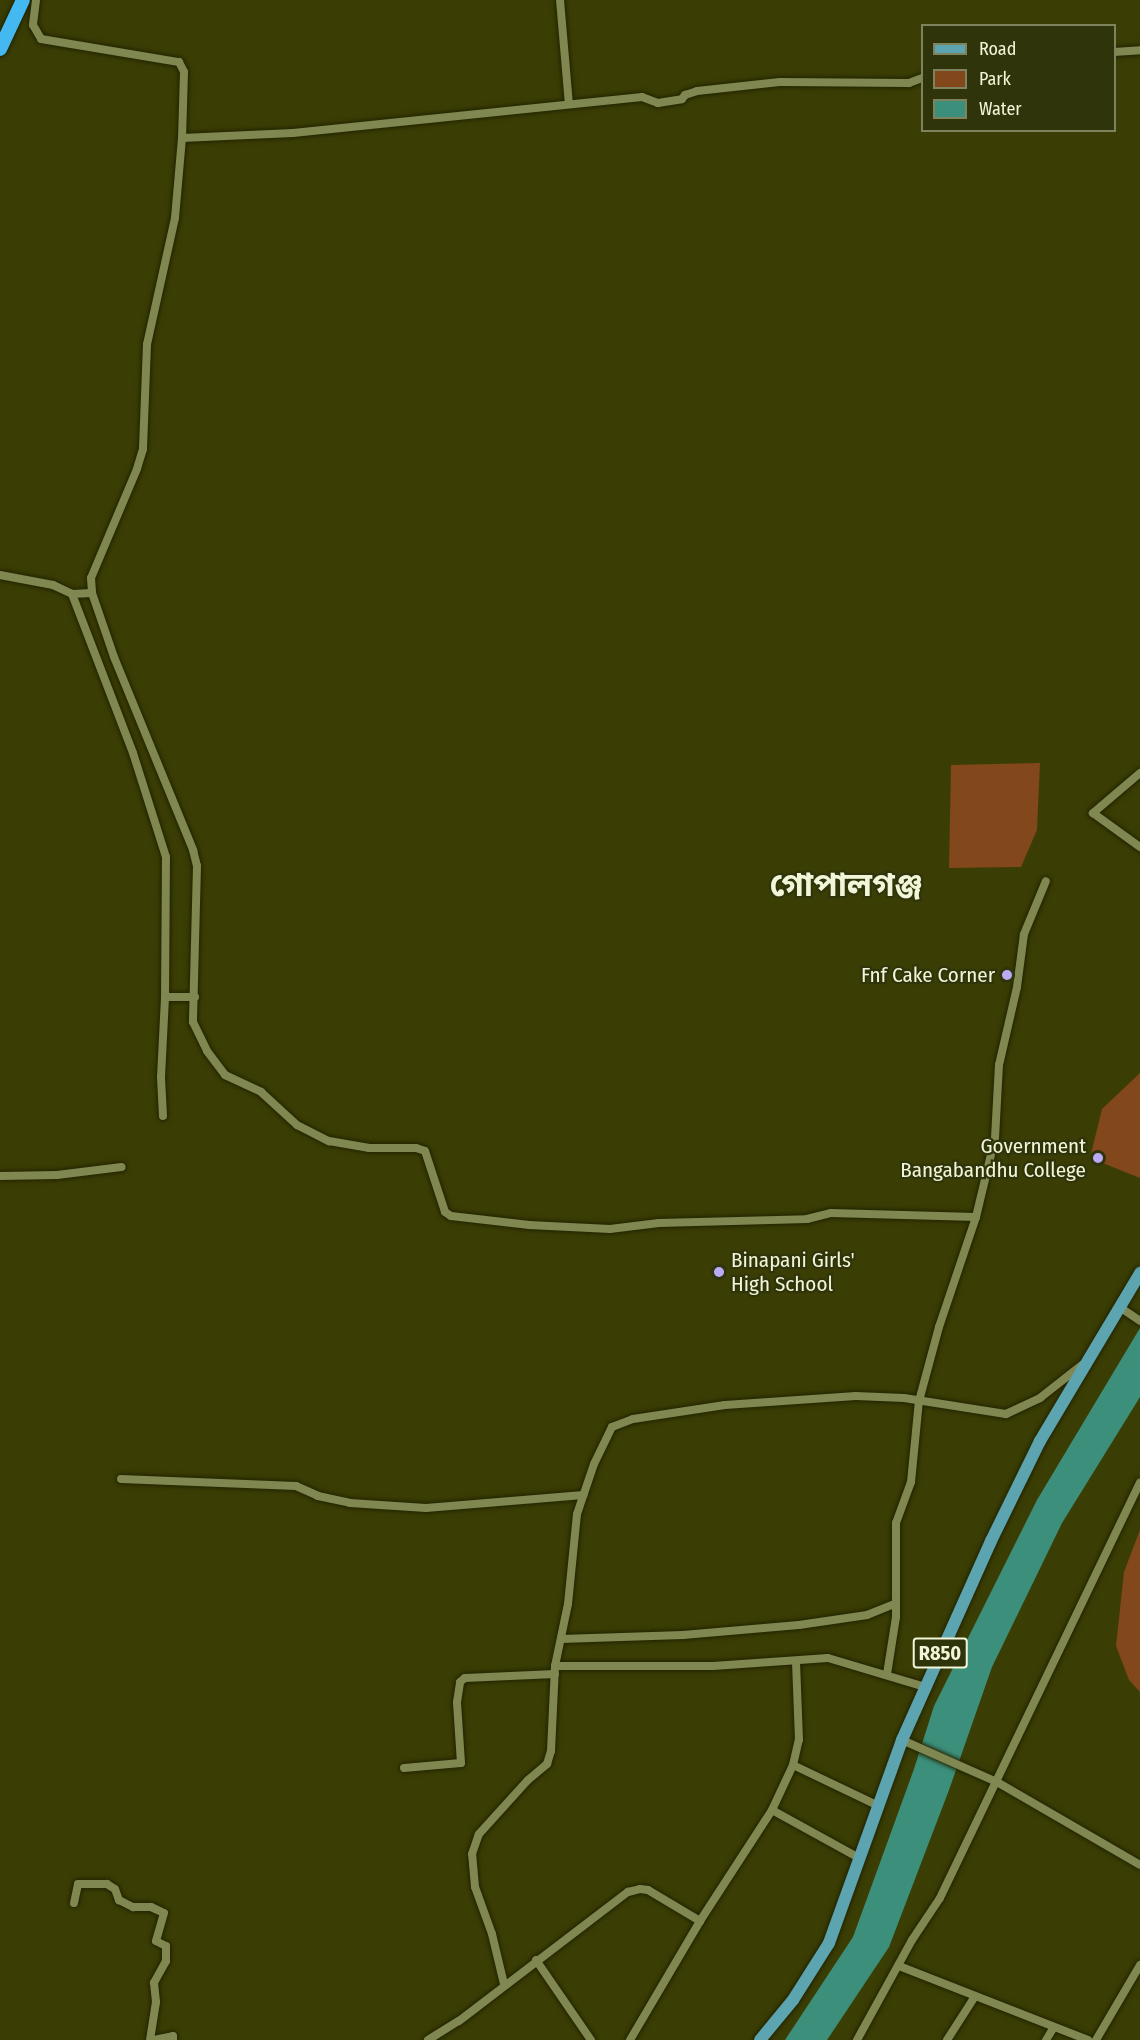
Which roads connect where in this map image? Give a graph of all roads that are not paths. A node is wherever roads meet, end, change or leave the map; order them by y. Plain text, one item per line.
1 (23, 0) edge
2 (36, 0) edge
3 (560, 0) edge
4 (2, 45) edge
5 (1140, 50) edge
6 (1116, 52) edge
7 (921, 78) edge
8 (569, 105) junction
9 (182, 138) junction
10 (0, 575) edge
11 (91, 593) junction
12 (73, 594) junction
13 (1140, 773) edge
14 (1140, 847) edge
15 (1046, 881) dead end
16 (168, 997) junction
17 (192, 997) junction
18 (163, 1116) dead end
19 (122, 1167) dead end
20 (0, 1176) edge
21 (976, 1217) junction
22 (1140, 1273) edge
23 (1121, 1308) junction
24 (1137, 1318) edge
25 (1090, 1358) junction
26 (919, 1401) junction
27 (121, 1479) dead end
28 (1140, 1483) edge
29 (583, 1495) junction
30 (896, 1603) junction
31 (561, 1639) junction
32 (796, 1661) junction
33 (555, 1670) junction
34 (887, 1674) junction
35 (925, 1687) junction
36 (902, 1740) junction
37 (793, 1765) junction
38 (404, 1768) dead end
39 (997, 1782) junction
40 (877, 1805) junction
41 (772, 1810) junction
42 (859, 1858) junction
43 (1140, 1865) edge
44 (74, 1904) dead end
45 (700, 1921) junction
46 (536, 1960) junction
47 (1140, 1965) edge
48 (899, 1966) junction
49 (504, 1984) junction
50 (974, 1998) junction
51 (1053, 2029) junction
52 (152, 2040) edge
53 (173, 2040) edge
54 (428, 2040) edge
55 (591, 2040) edge
56 (630, 2040) edge
57 (760, 2040) edge
58 (857, 2040) edge
59 (947, 2040) edge
60 (1046, 2040) edge
61 (1088, 2040) edge
62 (1096, 2040) edge

1 - 4 highway
2 - 9 street
3 - 8 street
5 - 6 street
7 - 8 street
8 - 9 street
9 - 11 street
10 - 12 street
11 - 12 street
11 - 17 street
12 - 16 street
13 - 14 street
15 - 21 street
16 - 17 street
16 - 18 street
17 - 21 street
19 - 20 street
21 - 26 street
22 - 23 main road, R850
23 - 24 street
23 - 25 main road, R850
25 - 26 street
25 - 35 main road, R850
26 - 29 street
26 - 30 street
27 - 29 street
28 - 39 street
29 - 31 street
30 - 31 street
30 - 34 street
31 - 33 street
32 - 33 street
32 - 34 street
32 - 37 street
33 - 38 street
33 - 49 street
34 - 35 street
35 - 36 main road, R850
36 - 39 street
36 - 40 main road, R850
37 - 40 street
37 - 41 street
39 - 43 street
39 - 48 street
40 - 42 main road, R850
41 - 42 street
41 - 45 street
42 - 57 main road, R850
44 - 52 street
45 - 46 street
45 - 56 street
46 - 49 street
46 - 55 street
47 - 62 street
48 - 50 street
48 - 58 street
49 - 54 street
50 - 51 street
50 - 59 street
51 - 60 street
51 - 61 street
52 - 53 street

